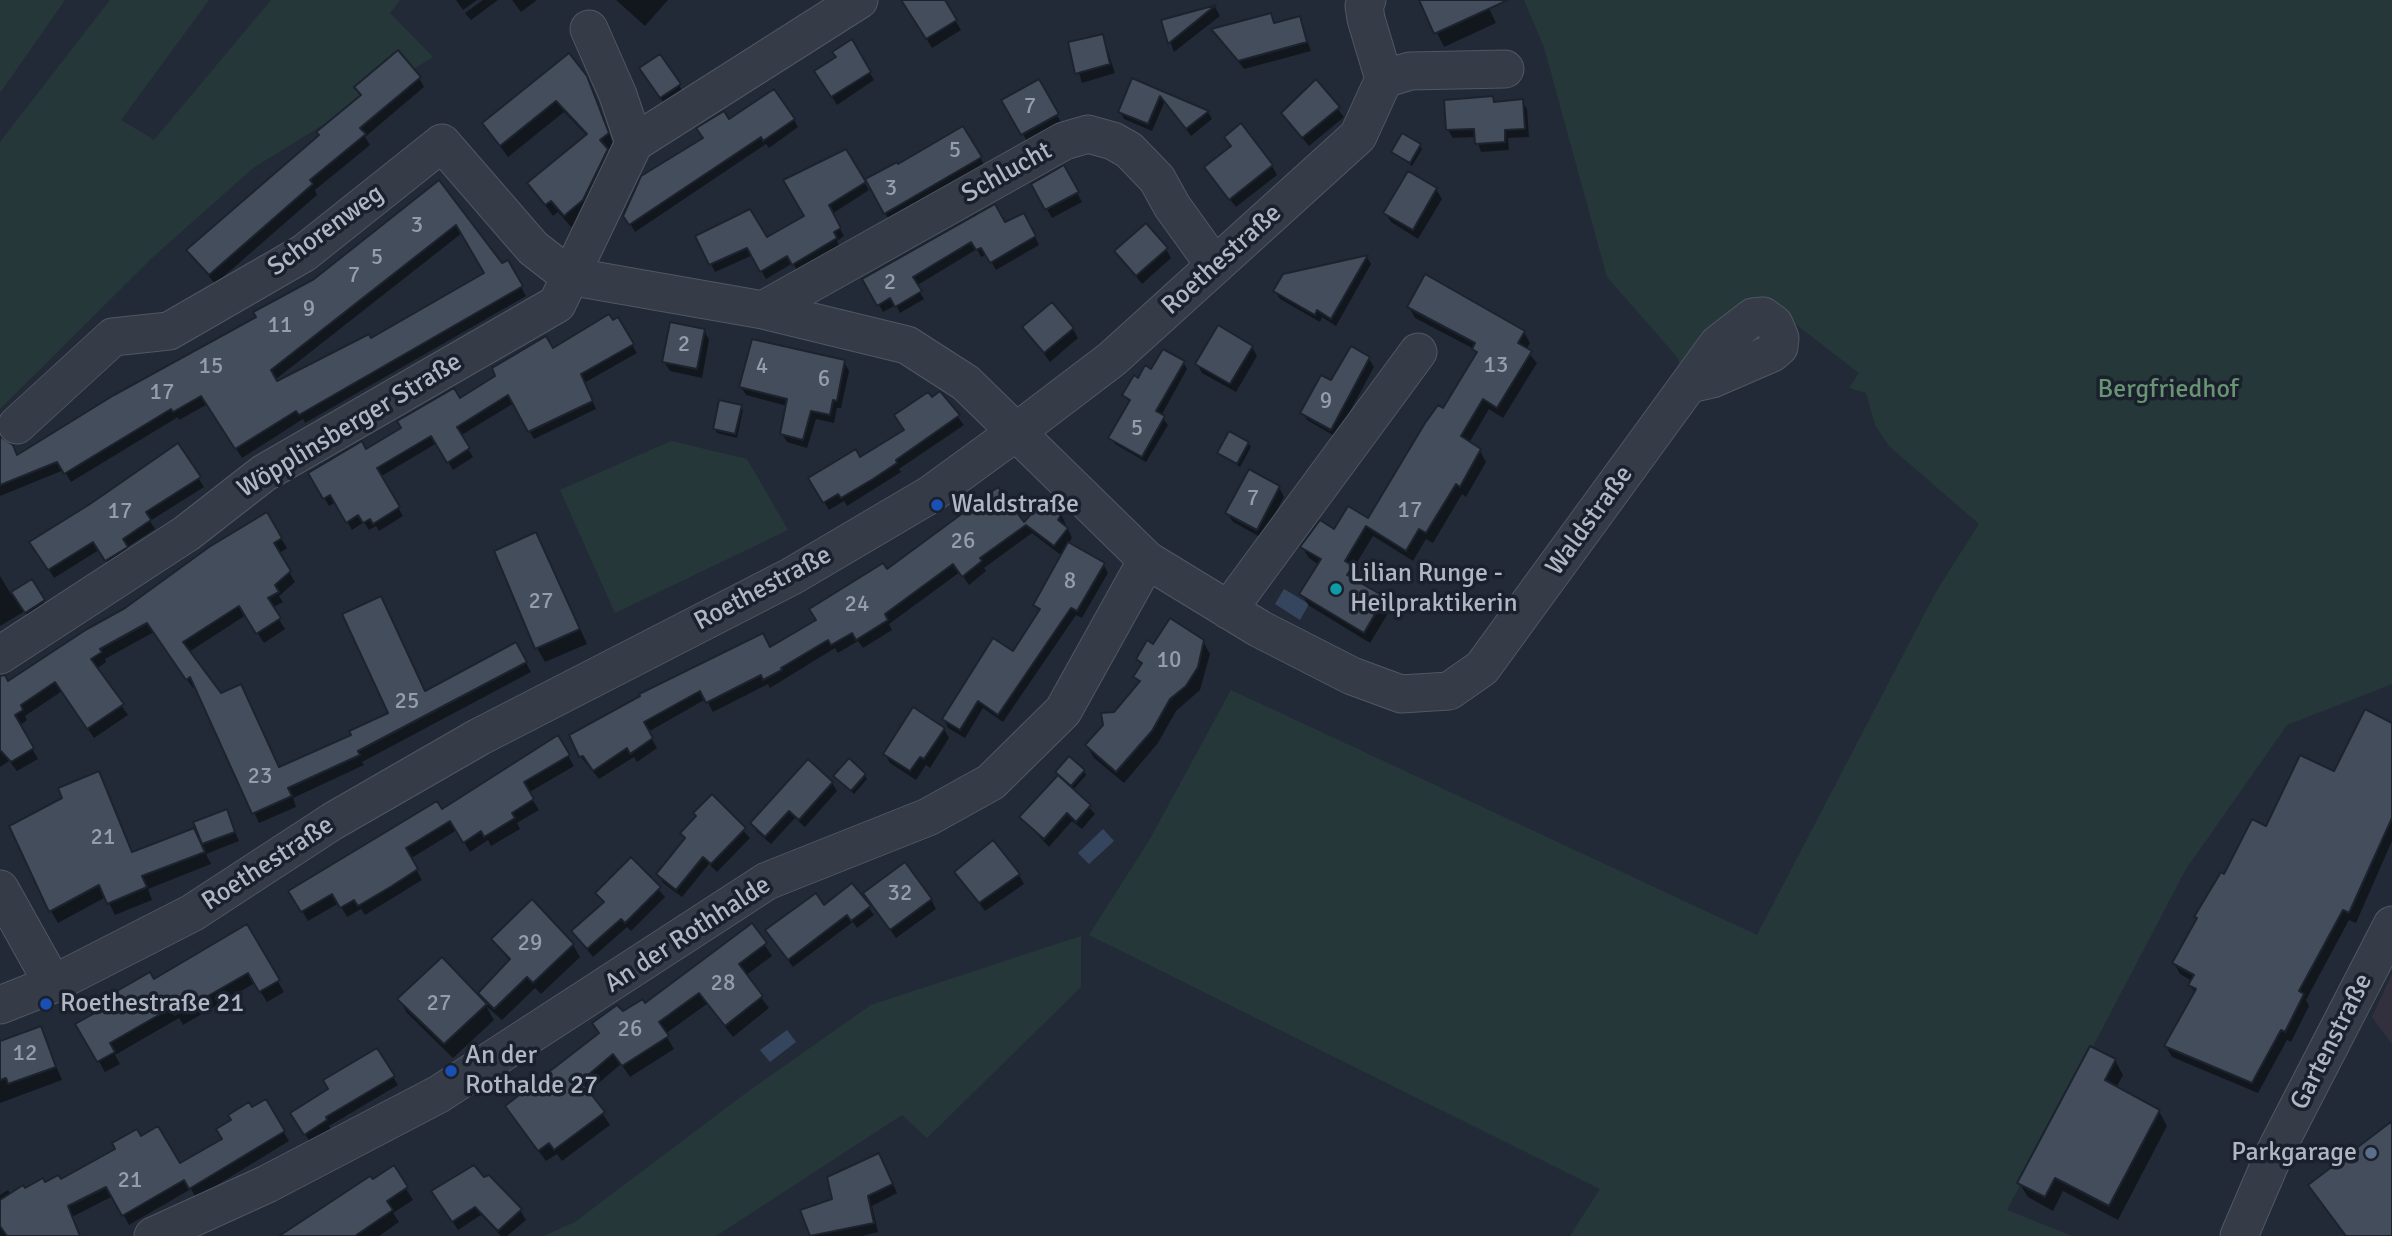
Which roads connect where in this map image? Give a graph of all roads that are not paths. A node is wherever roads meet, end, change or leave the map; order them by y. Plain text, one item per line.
1 (859, 0) edge
2 (1359, 2) edge
3 (589, 30) dead end
4 (1505, 69) dead end
5 (1384, 79) junction
6 (634, 144) junction
7 (1214, 266) junction
8 (569, 276) junction
9 (763, 310) junction
10 (1418, 352) dead end
11 (1690, 384) dead end
12 (17, 425) dead end
13 (1016, 432) junction
14 (1147, 560) junction
15 (1228, 610) junction
16 (0, 655) edge
17 (0, 889) edge
18 (2392, 925) edge
19 (53, 984) junction
20 (0, 1005) edge
21 (153, 1236) edge
22 (2239, 1236) edge

1 - 6 street
2 - 5 street
3 - 6 street
4 - 5 street
5 - 7 street, Roethestraße
6 - 8 street, Wöpplinsberger Straße
7 - 9 street, Schlucht
7 - 13 street, Roethestraße
8 - 9 street, Waldstraße
8 - 12 street, Schorenweg
8 - 16 street, Wöpplinsberger Straße
9 - 13 street, Waldstraße
10 - 15 street
11 - 15 street, Waldstraße
13 - 14 street, Waldstraße
13 - 19 street, Roethestraße
14 - 15 street, Waldstraße
14 - 21 street, An der Rothhalde
17 - 19 street
18 - 22 street, Gartenstraße
19 - 20 street, Roethestraße

